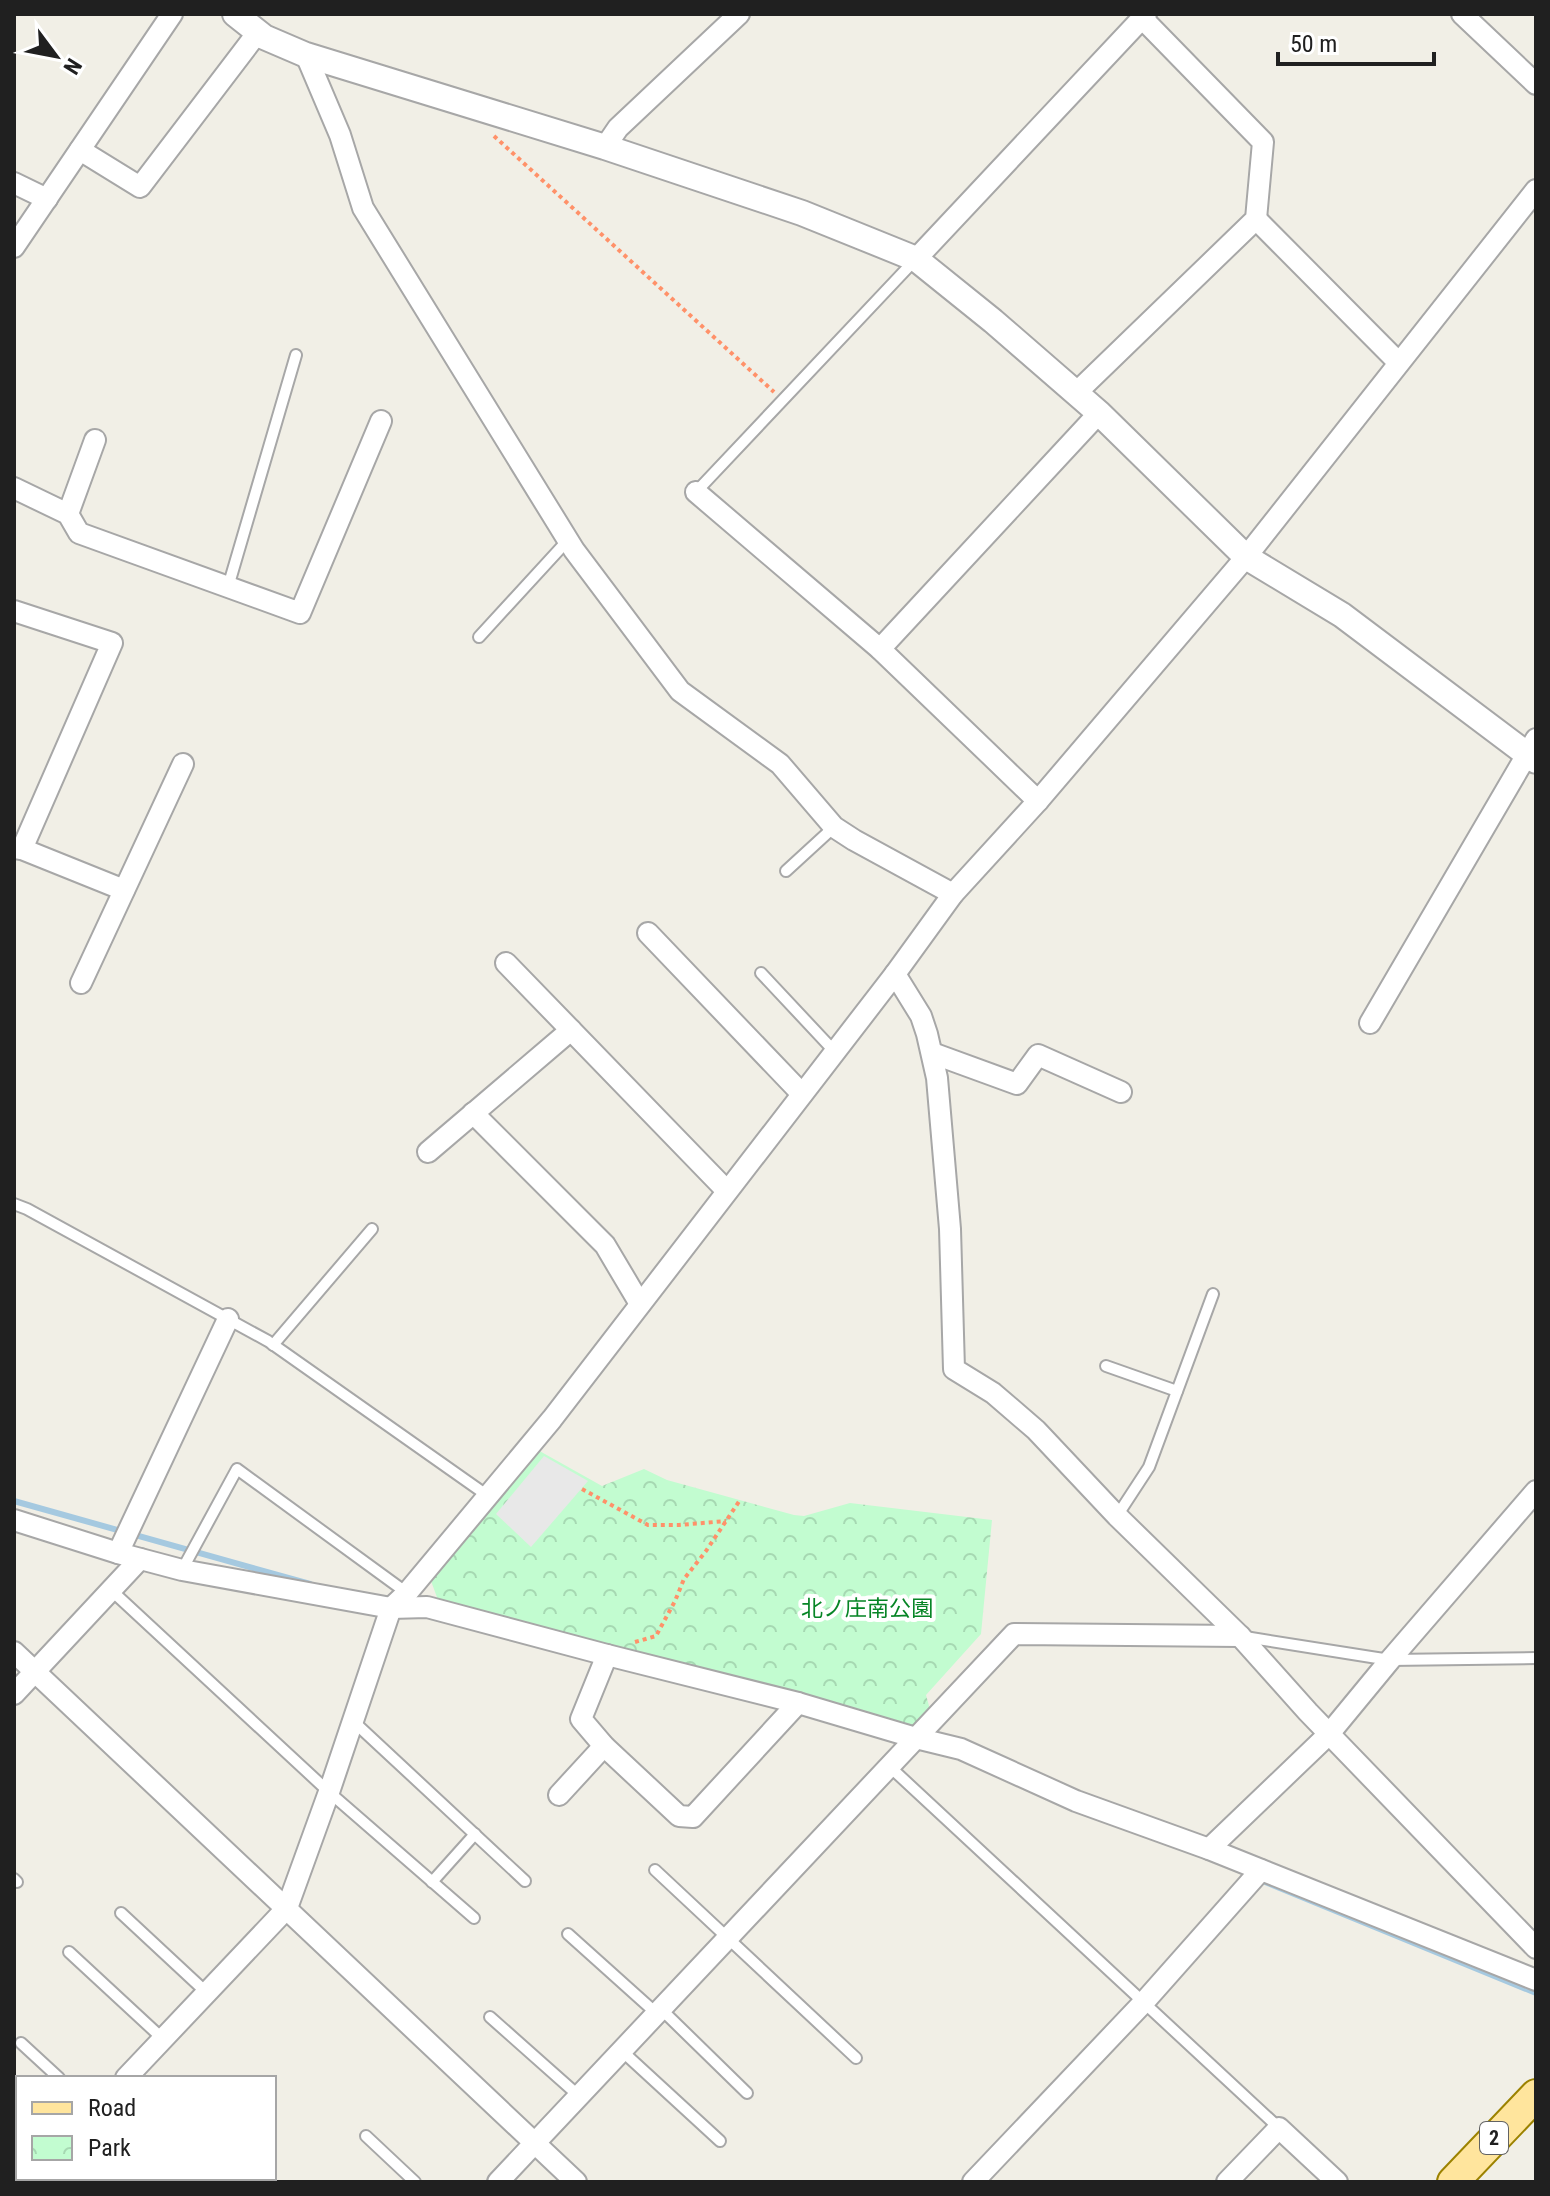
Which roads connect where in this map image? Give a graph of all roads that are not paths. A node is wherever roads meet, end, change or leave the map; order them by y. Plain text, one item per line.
1 (172, 14) edge
2 (235, 14) edge
3 (739, 14) edge
4 (1462, 14) edge
5 (1144, 16) edge
6 (258, 32) junction
7 (306, 55) junction
8 (1536, 84) edge
9 (605, 147) junction
10 (80, 150) junction
11 (14, 183) edge
12 (1536, 190) edge
13 (47, 199) junction
14 (1256, 219) junction
15 (14, 247) edge
16 (916, 259) junction
17 (296, 355) dead end
18 (1398, 362) junction
19 (1076, 393) junction
20 (1099, 413) junction
21 (381, 421) dead end
22 (95, 440) dead end
23 (14, 488) edge
24 (696, 492) joint
25 (68, 514) junction
26 (568, 540) junction
27 (1246, 557) junction
28 (228, 587) junction
29 (14, 611) edge
30 (479, 637) dead end
31 (880, 649) junction
32 (1533, 752) edge
33 (183, 764) dead end
34 (1038, 801) junction
35 (834, 827) junction
36 (18, 848) edge
37 (786, 871) dead end
38 (124, 890) junction
39 (953, 894) junction
40 (648, 933) dead end
41 (506, 963) dead end
42 (761, 973) dead end
43 (895, 974) junction
44 (81, 983) dead end
45 (1370, 1023) dead end
46 (571, 1030) junction
47 (835, 1052) junction
48 (932, 1053) junction
49 (1121, 1092) dead end
50 (802, 1094) junction
51 (473, 1113) junction
52 (428, 1152) dead end
53 (727, 1191) junction
54 (14, 1204) edge
55 (372, 1229) dead end
56 (1213, 1294) dead end
57 (640, 1304) junction
58 (228, 1319) junction
59 (273, 1345) junction
60 (1106, 1366) dead end
61 (1177, 1391) junction
62 (1536, 1491) edge
63 (488, 1496) junction
64 (1117, 1516) junction
65 (14, 1520) edge
66 (118, 1553) junction
67 (140, 1559) junction
68 (182, 1570) junction
69 (111, 1590) junction
70 (407, 1593) junction
71 (391, 1608) junction
72 (1240, 1636) junction
73 (14, 1652) edge
74 (607, 1655) junction
75 (1536, 1658) edge
76 (1390, 1660) junction
77 (35, 1671) junction
78 (14, 1694) edge
79 (798, 1703) junction
80 (353, 1721) junction
81 (1329, 1734) junction
82 (916, 1738) junction
83 (604, 1746) junction
84 (889, 1766) junction
85 (329, 1792) junction
86 (559, 1795) dead end
87 (475, 1834) junction
88 (1209, 1849) junction
89 (655, 1870) dead end
90 (1261, 1870) junction
91 (525, 1881) dead end
92 (432, 1882) junction
93 (287, 1908) junction
94 (121, 1913) dead end
95 (474, 1918) dead end
96 (568, 1934) dead end
97 (726, 1939) junction
98 (1536, 1948) edge
99 (69, 1952) dead end
100 (1536, 1980) edge
101 (207, 1993) junction
102 (1144, 2002) junction
103 (658, 2011) junction
104 (490, 2017) dead end
105 (163, 2039) junction
106 (21, 2043) dead end
107 (622, 2051) junction
108 (856, 2058) dead end
109 (57, 2076) edge
110 (132, 2076) edge
111 (747, 2093) dead end
112 (1536, 2095) edge
113 (579, 2096) junction
114 (1279, 2128) junction
115 (366, 2136) dead end
116 (720, 2141) dead end
117 (535, 2143) junction
118 (415, 2182) edge
119 (498, 2182) edge
120 (576, 2182) edge
121 (973, 2182) edge
122 (1227, 2182) edge
123 (1337, 2182) edge
124 (1453, 2182) edge

1 - 10 street
2 - 6 street
3 - 9 street
4 - 8 street
5 - 14 street
5 - 16 street
6 - 7 street
6 - 10 street
7 - 9 street
7 - 26 street
9 - 16 street
10 - 13 street
11 - 13 street
12 - 18 street
13 - 15 street
14 - 18 street
14 - 19 street
16 - 19 street
16 - 24 lane
17 - 28 lane
18 - 27 street
19 - 20 street
20 - 27 street
20 - 31 street
21 - 28 street
22 - 25 street
23 - 25 street
24 - 31 street
25 - 28 street
26 - 30 lane
26 - 35 street
27 - 32 street
27 - 34 street
29 - 36 street
31 - 34 street
32 - 45 street
33 - 38 street
34 - 39 street
35 - 37 lane
35 - 39 street
36 - 38 street
38 - 44 street
39 - 43 street
40 - 50 street
41 - 46 street
42 - 47 lane
43 - 47 street
43 - 48 street
46 - 51 street
46 - 53 street
47 - 50 street
48 - 49 street
48 - 64 street
50 - 53 street
51 - 52 street
51 - 57 street
53 - 57 street
54 - 58 lane
55 - 59 lane
56 - 61 lane
57 - 63 street
58 - 59 lane
58 - 66 street
59 - 63 lane
60 - 61 lane
61 - 64 lane
62 - 76 street
63 - 70 street
64 - 72 street
65 - 66 street
66 - 67 street
67 - 68 street
67 - 69 street
68 - 70 lane
68 - 71 street
69 - 77 street
69 - 85 lane
70 - 71 street
71 - 74 street
71 - 80 street
72 - 76 lane
72 - 81 street
72 - 82 street
73 - 77 street
74 - 79 street
74 - 83 street
75 - 76 lane
76 - 81 street
77 - 78 street
77 - 93 street
79 - 82 street
79 - 83 street
80 - 85 street
80 - 87 lane
81 - 88 street
81 - 98 street
82 - 84 street
82 - 88 street
83 - 86 street
84 - 97 street
84 - 102 lane
85 - 92 lane
85 - 93 street
87 - 91 lane
87 - 92 lane
88 - 90 street
89 - 97 lane
90 - 100 street
90 - 102 street
92 - 95 lane
93 - 101 street
93 - 117 street
94 - 101 lane
96 - 103 lane
97 - 103 street
97 - 108 lane
99 - 105 lane
101 - 105 street
102 - 114 lane
102 - 121 street
103 - 107 street
103 - 111 lane
104 - 113 lane
105 - 110 street
106 - 109 lane
107 - 113 street
107 - 116 lane
112 - 124 main road, 2
113 - 117 street
114 - 122 street
114 - 123 street
115 - 118 lane
117 - 119 street
117 - 120 street

